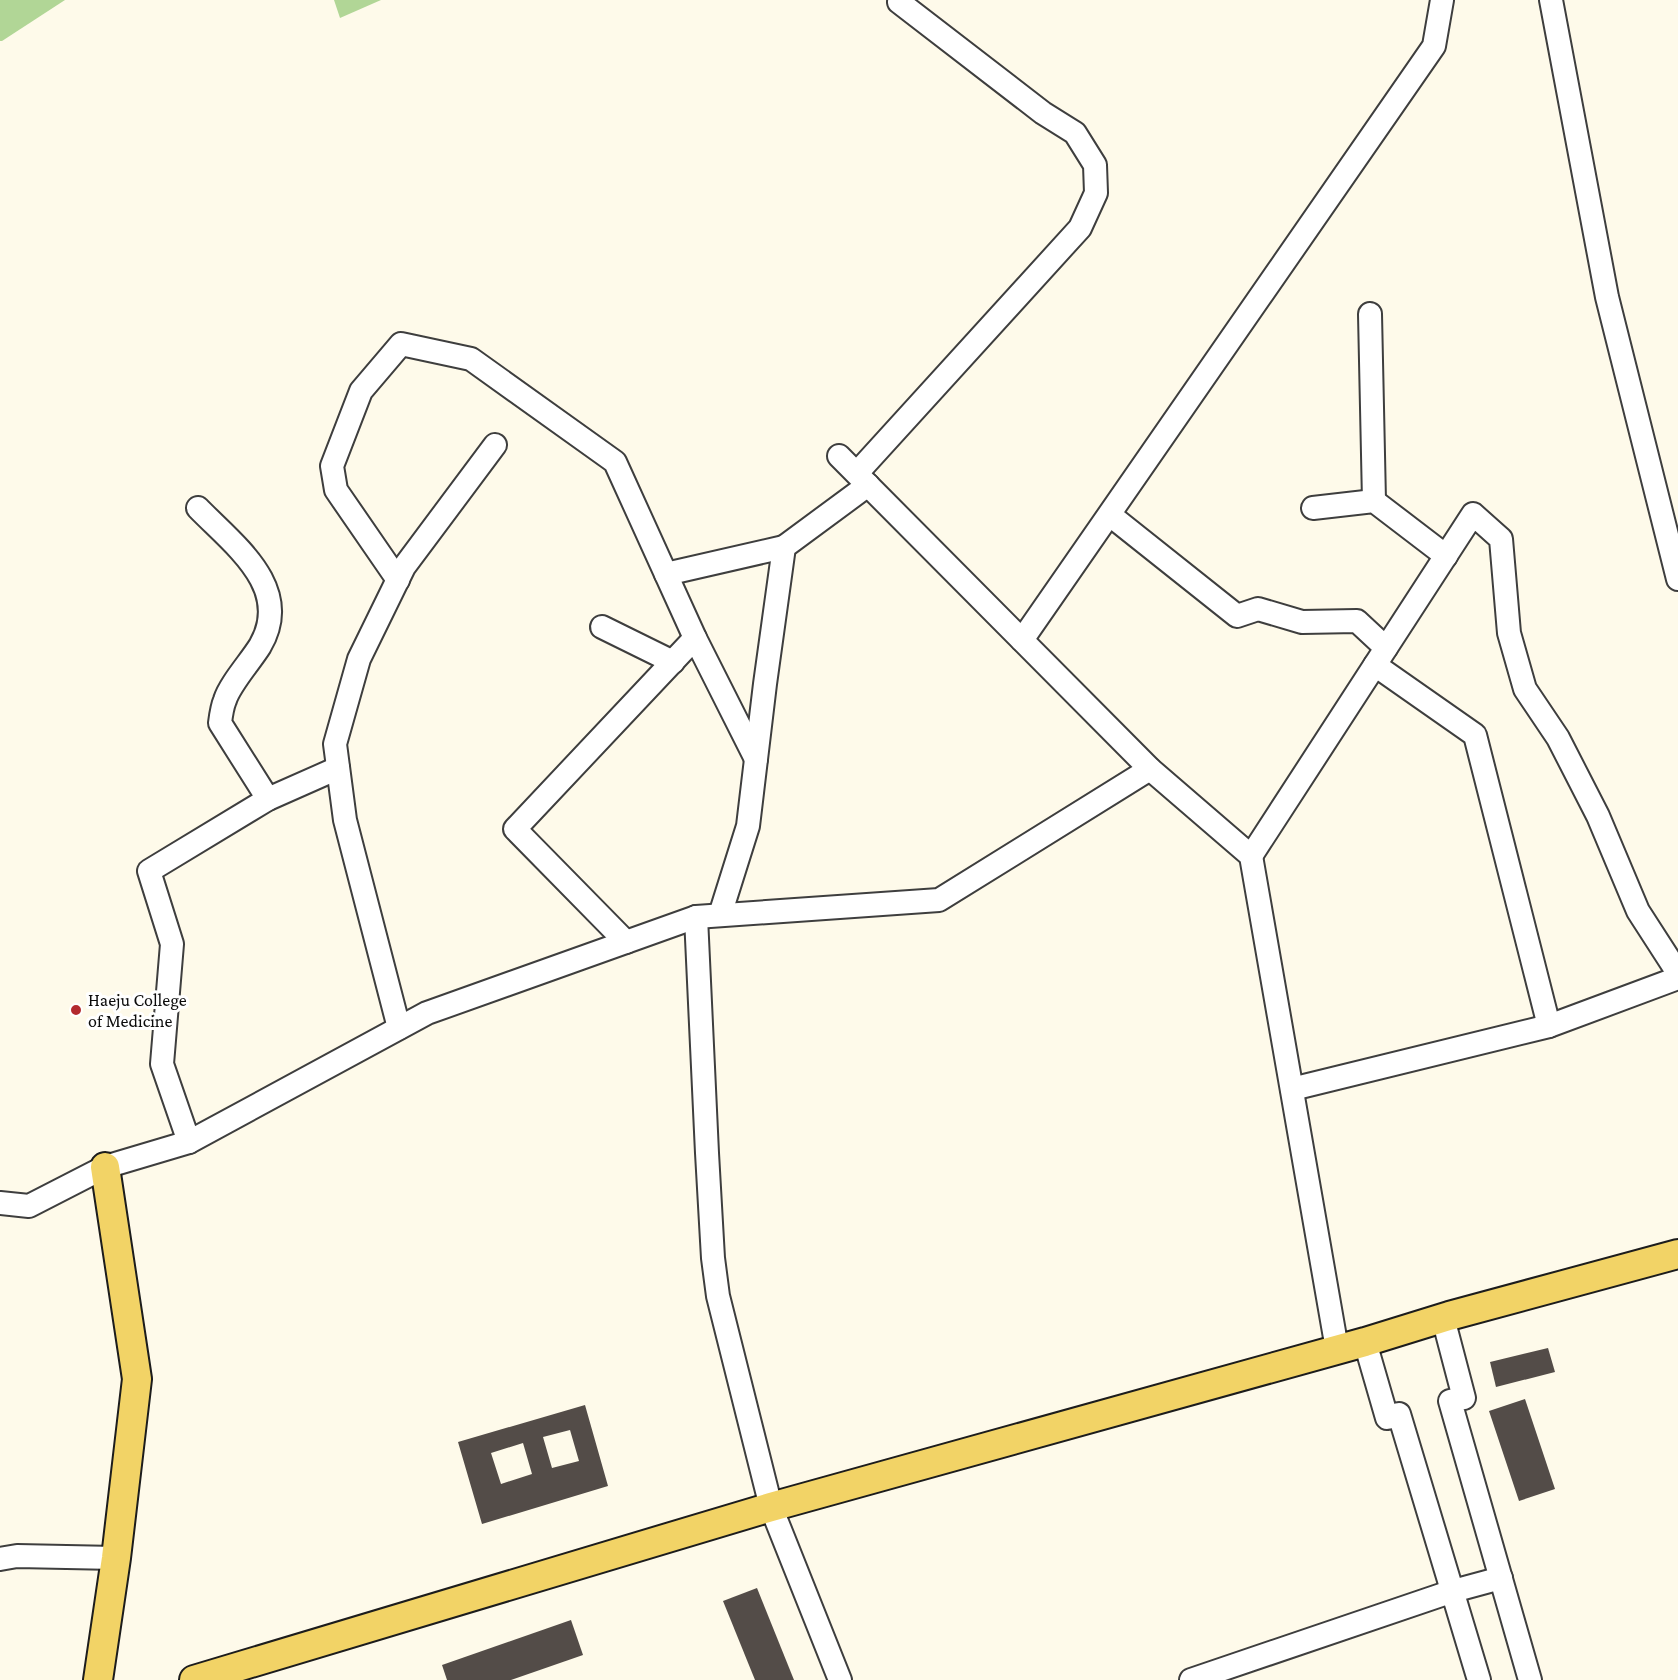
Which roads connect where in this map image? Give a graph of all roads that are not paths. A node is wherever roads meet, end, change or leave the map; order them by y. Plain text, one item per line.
1 (1442, 0) edge
2 (1551, 0) edge
3 (899, 2) dead end
4 (1370, 314) dead end
5 (495, 445) dead end
6 (839, 456) dead end
7 (862, 479) junction
8 (1374, 501) junction
9 (198, 508) dead end
10 (1313, 508) dead end
11 (1110, 515) junction
12 (784, 547) junction
13 (1446, 556) junction
14 (666, 574) junction
15 (1678, 579) edge
16 (398, 580) junction
17 (602, 627) dead end
18 (695, 638) junction
19 (1022, 640) junction
20 (1381, 656) junction
21 (673, 662) junction
22 (756, 759) junction
23 (338, 768) junction
24 (1150, 769) junction
25 (268, 799) junction
26 (1251, 856) junction
27 (720, 915) junction
28 (696, 917) junction
29 (626, 942) junction
30 (1678, 975) edge
31 (1549, 1026) junction
32 (399, 1028) junction
33 (1292, 1089) junction
34 (189, 1142) junction
35 (105, 1167) junction
36 (0, 1203) edge
37 (1678, 1254) edge
38 (1443, 1318) junction
39 (1365, 1341) junction
40 (1337, 1349) junction
41 (771, 1507) junction
42 (116, 1558) junction
43 (0, 1559) edge
44 (1501, 1578) junction
45 (1453, 1592) junction
46 (98, 1680) edge
47 (194, 1680) edge
48 (840, 1680) edge
49 (1191, 1680) edge
50 (1479, 1680) edge
51 (1530, 1680) edge

1 - 11 street
2 - 15 street
3 - 7 street
4 - 8 street
5 - 16 street
6 - 7 street
7 - 12 street
7 - 19 street
8 - 10 street
8 - 13 street
9 - 25 street
11 - 19 street
11 - 20 street
12 - 14 street
12 - 22 street
13 - 20 street
13 - 30 street
14 - 16 street
14 - 18 street
16 - 23 street
17 - 21 street
18 - 21 street
18 - 22 street
19 - 24 street
20 - 26 street
20 - 31 street
21 - 29 street
22 - 27 street
23 - 25 street
23 - 32 street
24 - 26 street
24 - 27 street
25 - 34 street
26 - 33 street
27 - 28 street
28 - 29 street
28 - 41 street
29 - 32 street
30 - 31 street
31 - 33 street
32 - 34 street
33 - 40 street
34 - 35 street
35 - 36 street
35 - 42 main road
37 - 38 main road
38 - 39 main road
38 - 44 street
39 - 40 main road
39 - 45 street
40 - 41 main road
41 - 47 main road
41 - 48 street
42 - 43 street
42 - 46 main road
44 - 45 street
44 - 51 street
45 - 49 street
45 - 50 street

